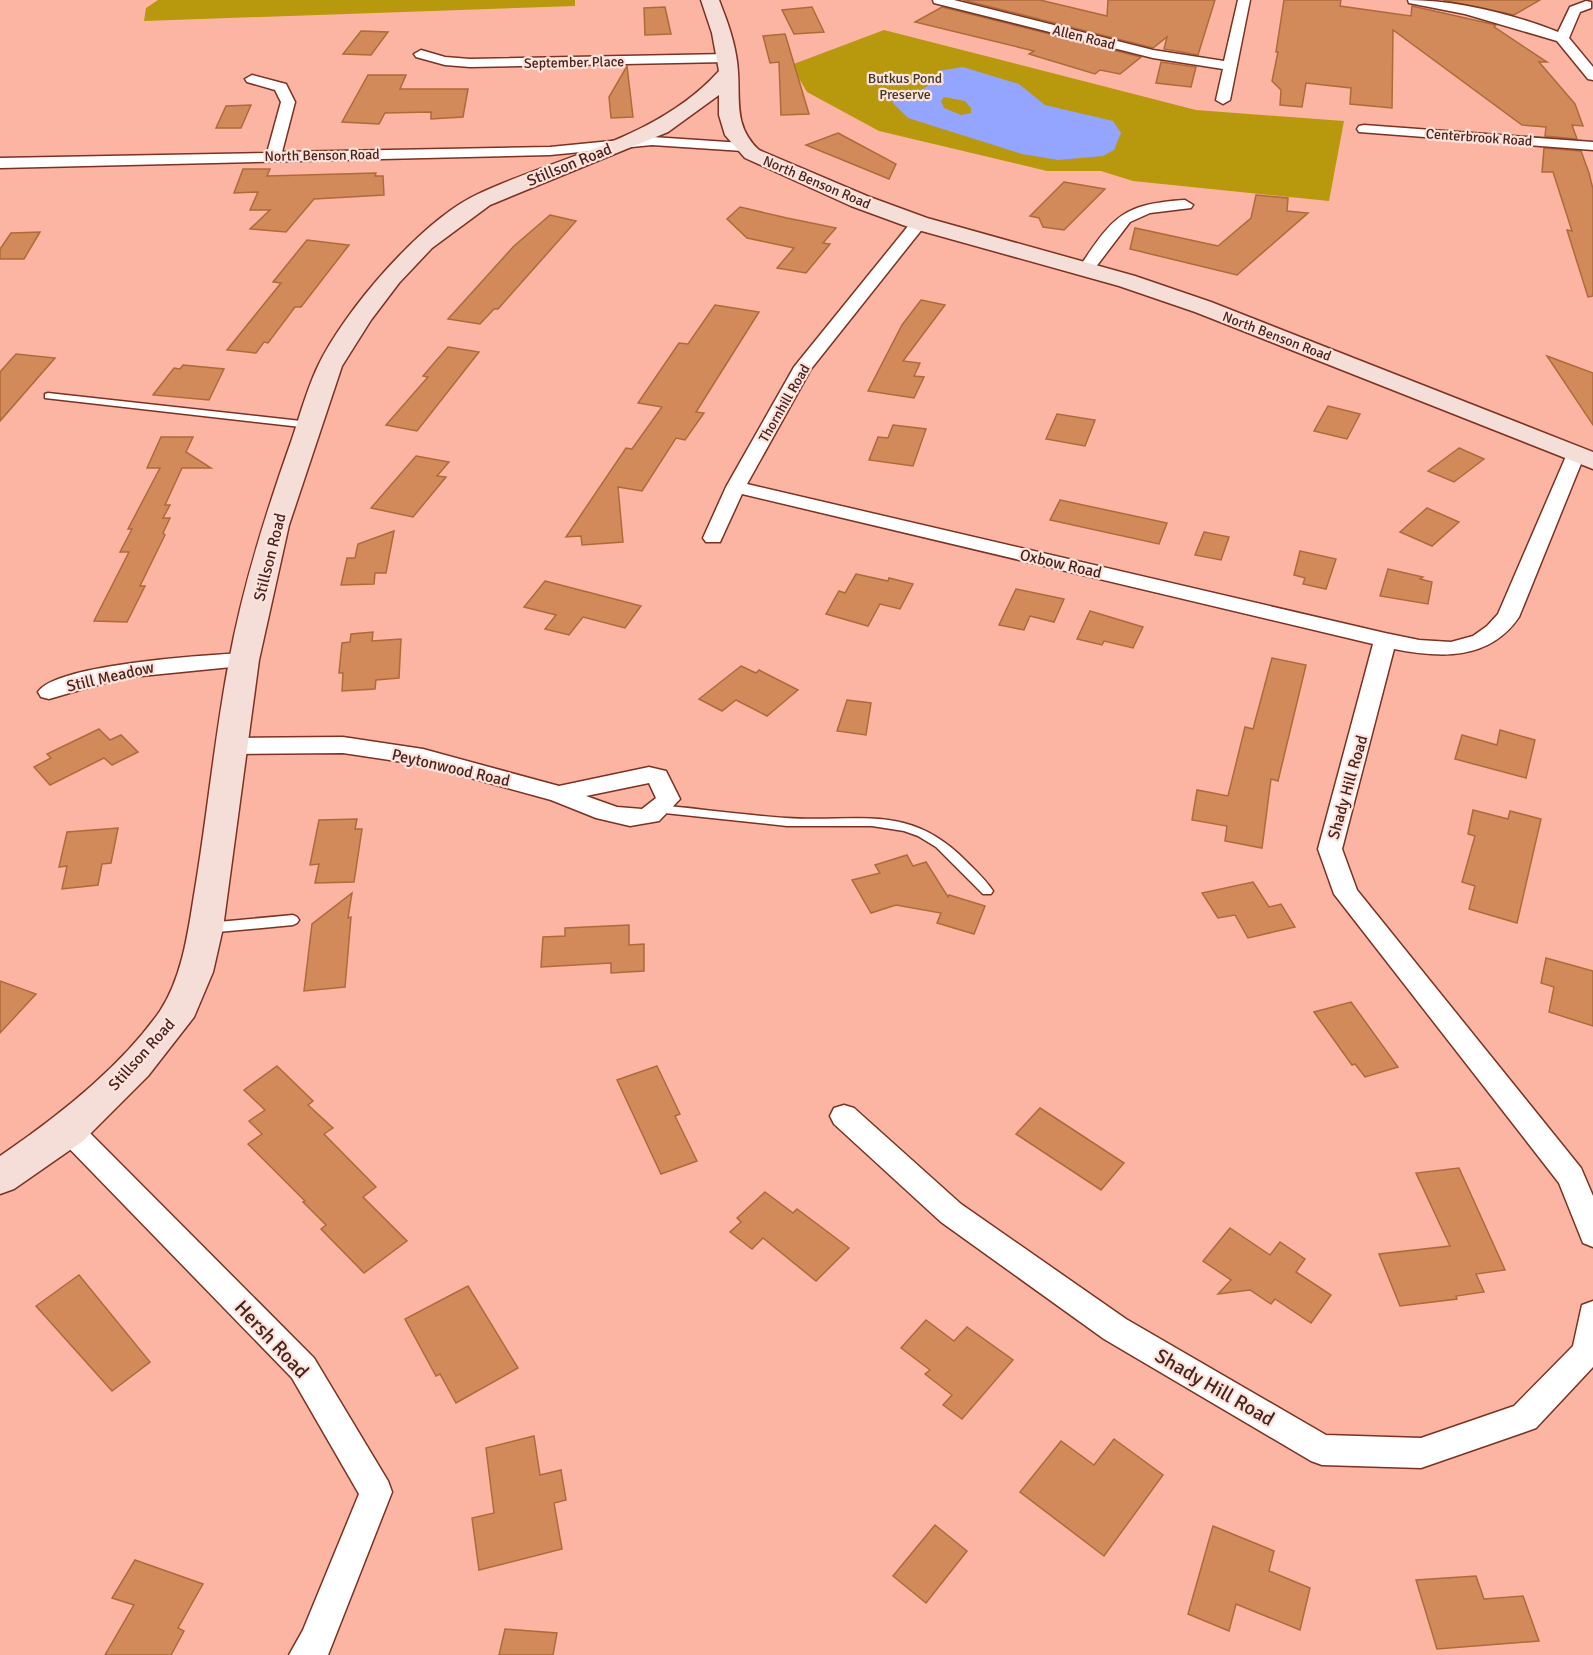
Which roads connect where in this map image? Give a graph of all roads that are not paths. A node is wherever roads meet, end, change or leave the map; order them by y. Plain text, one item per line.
1 (710, 0) edge
2 (939, 0) edge
3 (1244, 0) edge
4 (1414, 0) edge
5 (1586, 5) dead end
6 (1562, 38) junction
7 (422, 54) dead end
8 (728, 64) junction
9 (1230, 66) junction
10 (1593, 76) edge
11 (252, 79) dead end
12 (1223, 100) dead end
13 (1364, 129) dead end
14 (619, 144) junction
15 (1593, 146) edge
16 (743, 147) junction
17 (274, 156) junction
18 (0, 164) edge
19 (1185, 205) dead end
20 (919, 223) junction
21 (1086, 269) junction
22 (48, 396) dead end
23 (310, 425) junction
24 (1585, 457) edge
25 (736, 487) junction
26 (713, 538) dead end
27 (1385, 640) junction
28 (244, 660) junction
29 (49, 692) dead end
30 (234, 746) junction
31 (559, 794) junction
32 (659, 809) junction
33 (987, 891) dead end
34 (293, 920) dead end
35 (206, 928) junction
36 (844, 1116) dead end
37 (69, 1130) junction
38 (0, 1177) edge
39 (1593, 1234) edge
40 (1593, 1315) edge
41 (307, 1655) edge

1 - 8 street
2 - 9 street, Allen Road
3 - 9 street
4 - 6 street
5 - 6 street
6 - 10 street
7 - 8 street, September Place
8 - 14 street, Stillson Road
8 - 16 street
9 - 12 street
11 - 17 street
13 - 15 street, Centerbrook Road
14 - 16 street, North Benson Road
14 - 17 street, North Benson Road
14 - 23 street, Stillson Road
16 - 20 street, North Benson Road
17 - 18 street, North Benson Road
19 - 21 street
20 - 21 street, North Benson Road
20 - 25 street, Thornhill Road
21 - 24 street, North Benson Road
22 - 23 lane
23 - 28 street, Stillson Road
24 - 27 street
25 - 26 street, Thornhill Road
25 - 27 street, Oxbow Road
27 - 39 street, Shady Hill Road
28 - 29 street, Still Meadow
28 - 30 street, Stillson Road
30 - 31 street, Peytonwood Road
30 - 35 street, Stillson Road
31 - 32 street, Peytonwood Road
31 - 32 street, Peytonwood Road
32 - 33 lane
34 - 35 lane
35 - 37 street, Stillson Road
36 - 40 street, Shady Hill Road
37 - 38 street, Stillson Road
37 - 41 street, Hersh Road

